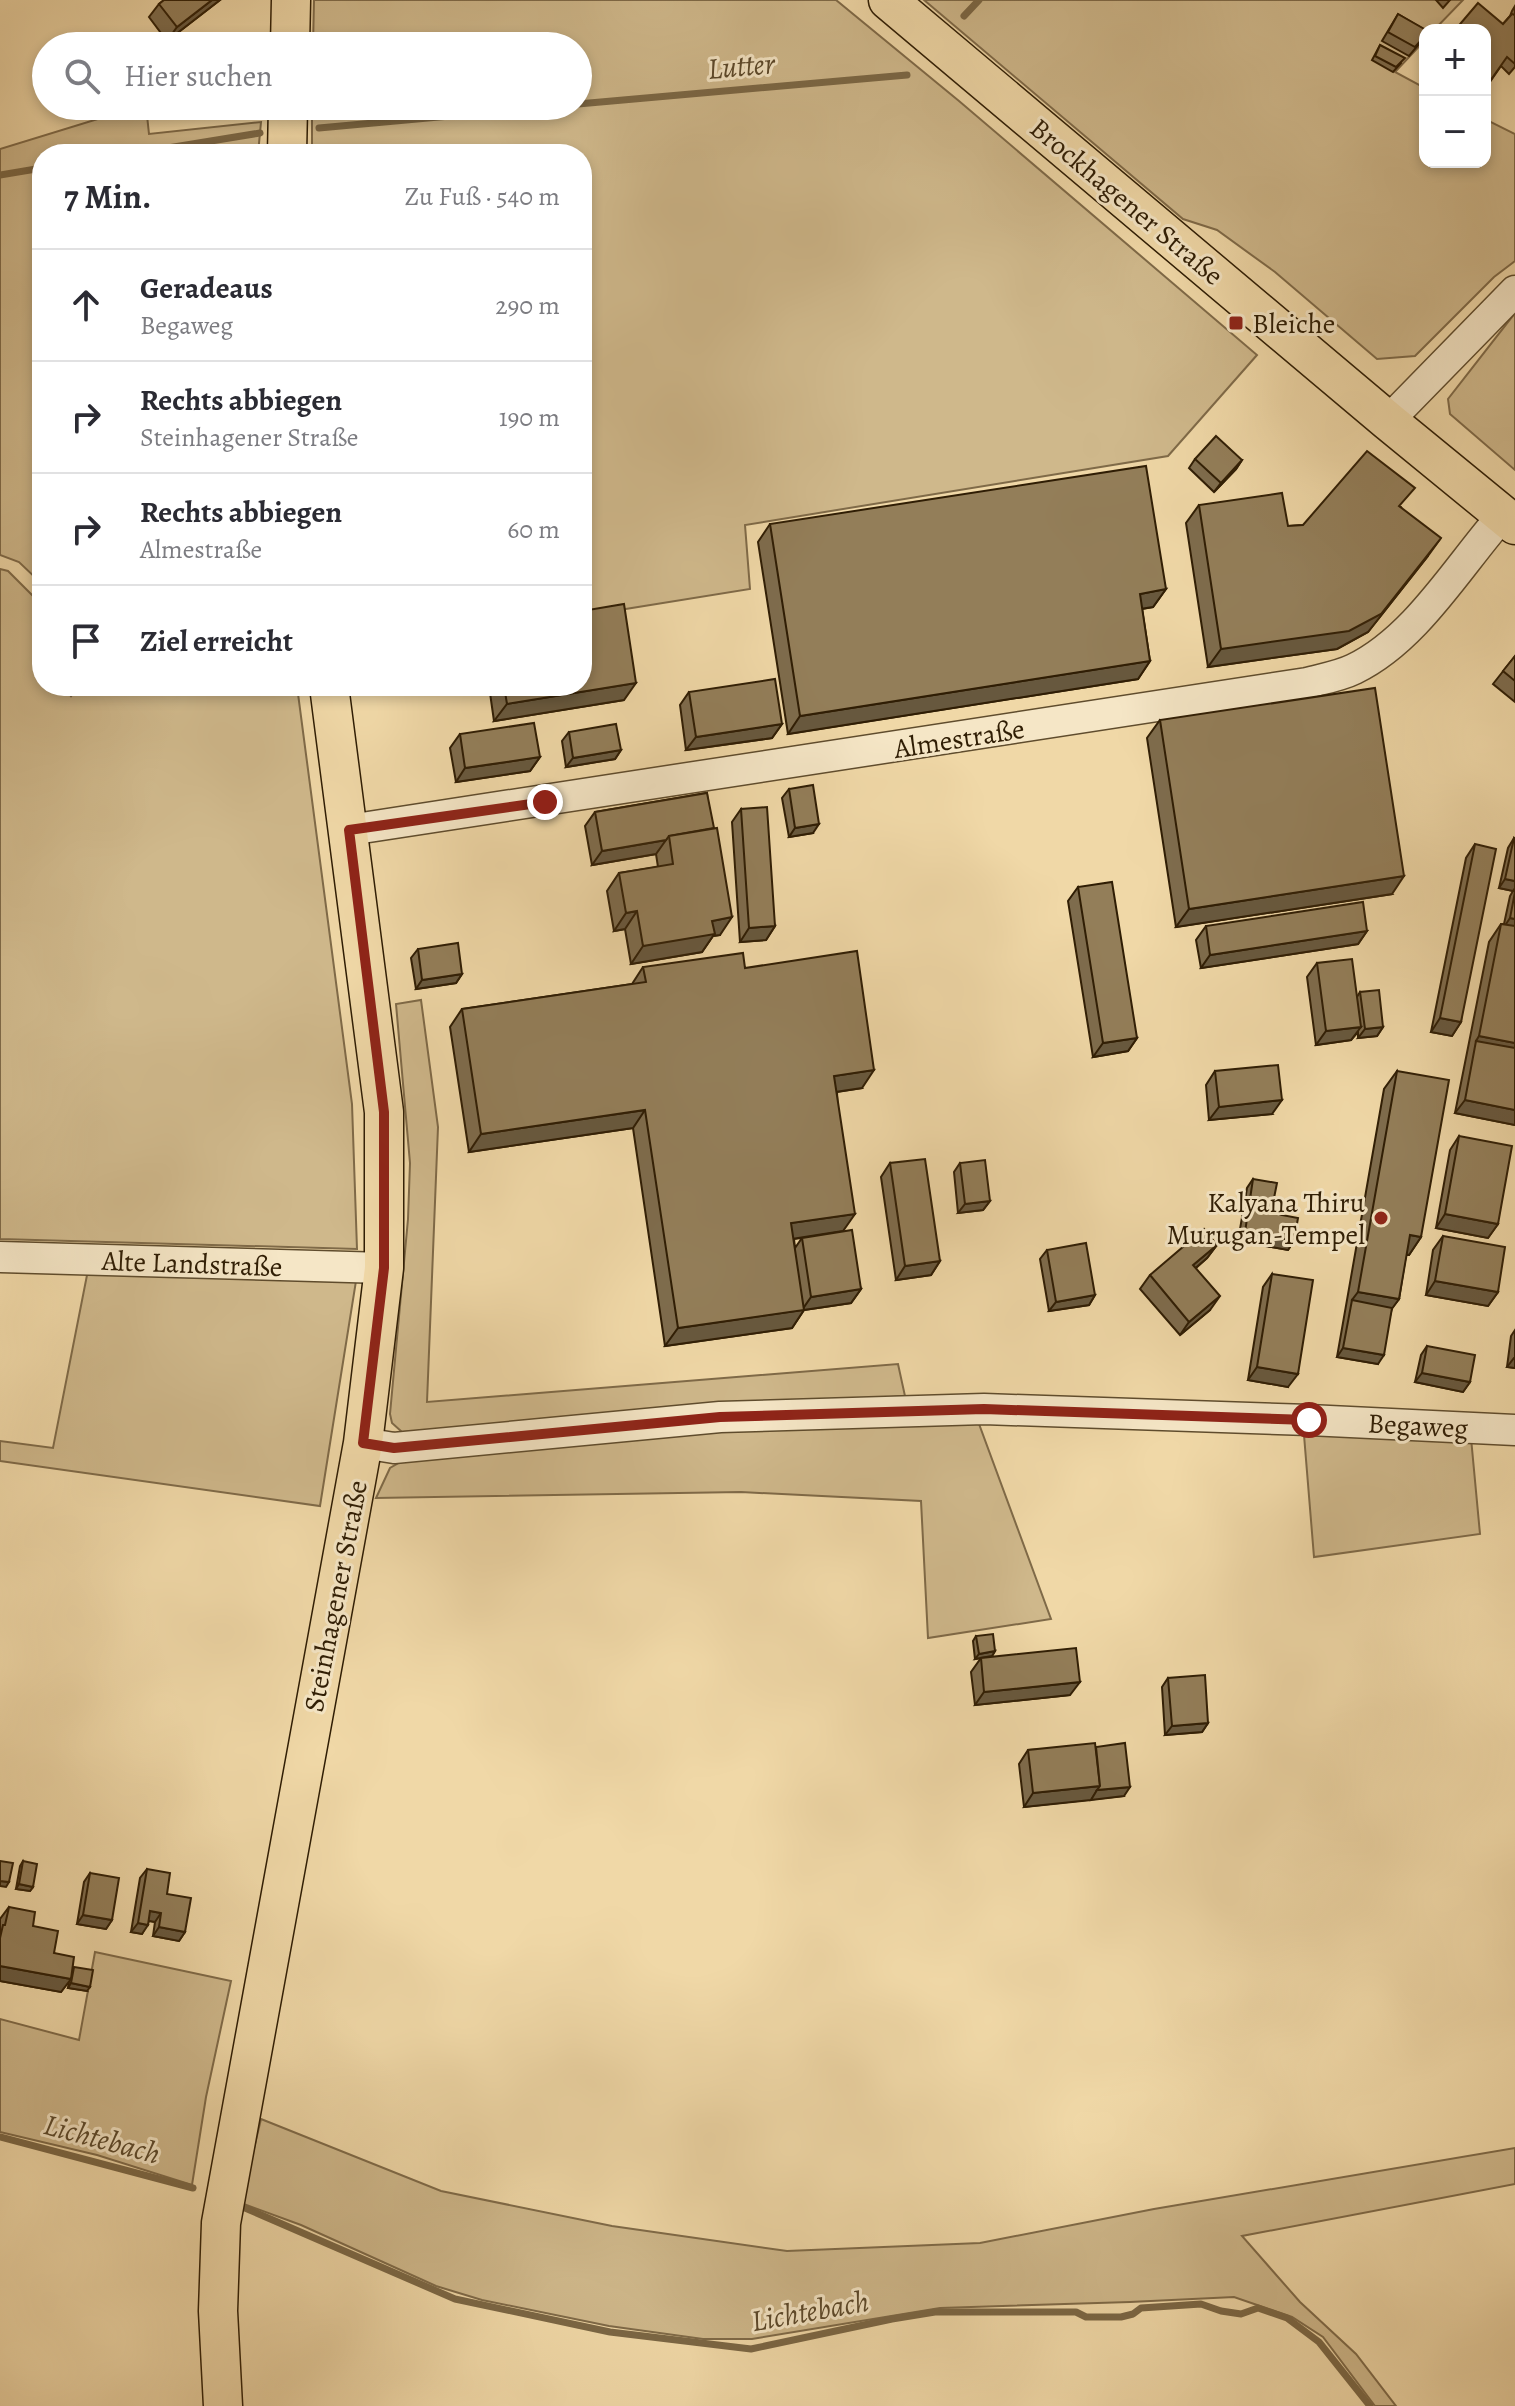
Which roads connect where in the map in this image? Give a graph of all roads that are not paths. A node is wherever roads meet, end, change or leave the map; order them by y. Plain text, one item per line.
1 (291, 0) edge
2 (888, 0) edge
3 (290, 32) edge
4 (288, 120) edge
5 (287, 144) edge
6 (1515, 291) edge
7 (1388, 421) junction
8 (1509, 520) edge
9 (330, 696) edge
10 (349, 830) junction
11 (0, 1257) edge
12 (384, 1268) junction
13 (1515, 1430) edge
14 (363, 1443) junction
15 (223, 2406) edge

1 - 3 main road
2 - 7 main road, Brockhagener Straße
4 - 5 main road
6 - 7 street
7 - 8 main road, Brockhagener Straße
8 - 10 street, Almestraße
9 - 10 main road, Steinhagener Straße
10 - 12 main road, Steinhagener Straße
11 - 12 street, Alte Landstraße
12 - 14 main road, Steinhagener Straße
13 - 14 street, Begaweg
14 - 15 main road, Steinhagener Straße

